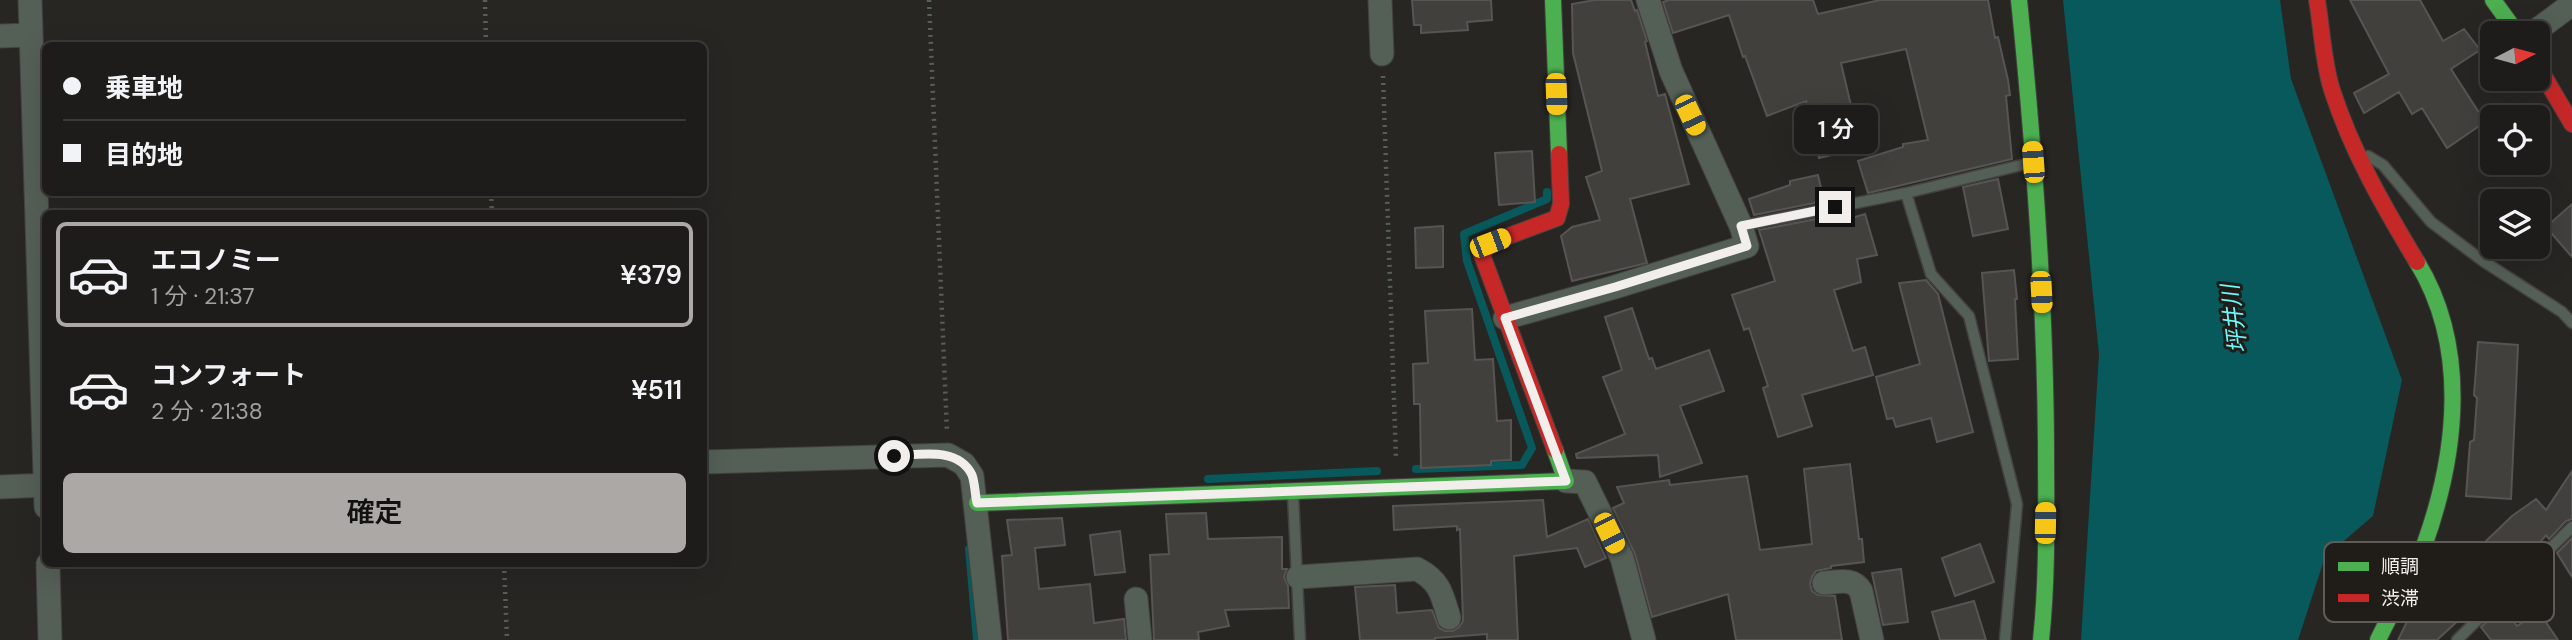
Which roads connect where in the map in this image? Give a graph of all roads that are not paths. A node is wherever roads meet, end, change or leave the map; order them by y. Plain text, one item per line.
1 (30, 0) edge
2 (1380, 0) edge
3 (1553, 0) edge
4 (1648, 0) edge
5 (2019, 0) edge
6 (2317, 0) edge
7 (2493, 0) edge
8 (2572, 4) edge
9 (2508, 21) edge
10 (2549, 21) edge
11 (31, 35) junction
12 (0, 36) edge
13 (1382, 54) road end
14 (2550, 86) edge
15 (2572, 124) edge
16 (2358, 154) junction
17 (2033, 162) junction
18 (1906, 193) junction
19 (1741, 226) junction
20 (1505, 318) junction
21 (2572, 323) edge
22 (42, 389) edge
23 (707, 462) edge
24 (1566, 481) junction
25 (42, 485) edge
26 (0, 487) edge
27 (1293, 492) junction
28 (977, 503) junction
29 (2572, 527) edge
30 (2425, 542) edge
31 (2554, 545) edge
32 (48, 567) edge
33 (1298, 577) junction
34 (1824, 583) dead end
35 (1136, 599) dead end
36 (1449, 618) dead end
37 (2387, 622) edge
38 (2475, 622) edge
39 (50, 640) edge
40 (990, 640) edge
41 (1140, 640) edge
42 (1300, 640) edge
43 (1644, 640) edge
44 (1872, 640) edge
45 (2005, 640) edge
46 (2041, 640) edge
47 (2378, 640) edge
48 (2457, 640) edge

1 - 11 street
2 - 13 street
3 - 20 street
4 - 19 street
5 - 17 street
6 - 16 street
7 - 9 street
8 - 10 street
11 - 12 street
11 - 22 street
14 - 15 street
16 - 21 lane
16 - 30 street
17 - 18 lane
17 - 46 street
18 - 19 lane
18 - 45 lane
19 - 20 street
20 - 24 street
23 - 28 street
24 - 27 street
24 - 43 street
25 - 26 street
27 - 28 street
27 - 33 lane
28 - 40 street
29 - 31 lane
32 - 39 street
33 - 36 street
33 - 42 lane
34 - 44 street
35 - 41 street
37 - 47 street
38 - 48 lane

